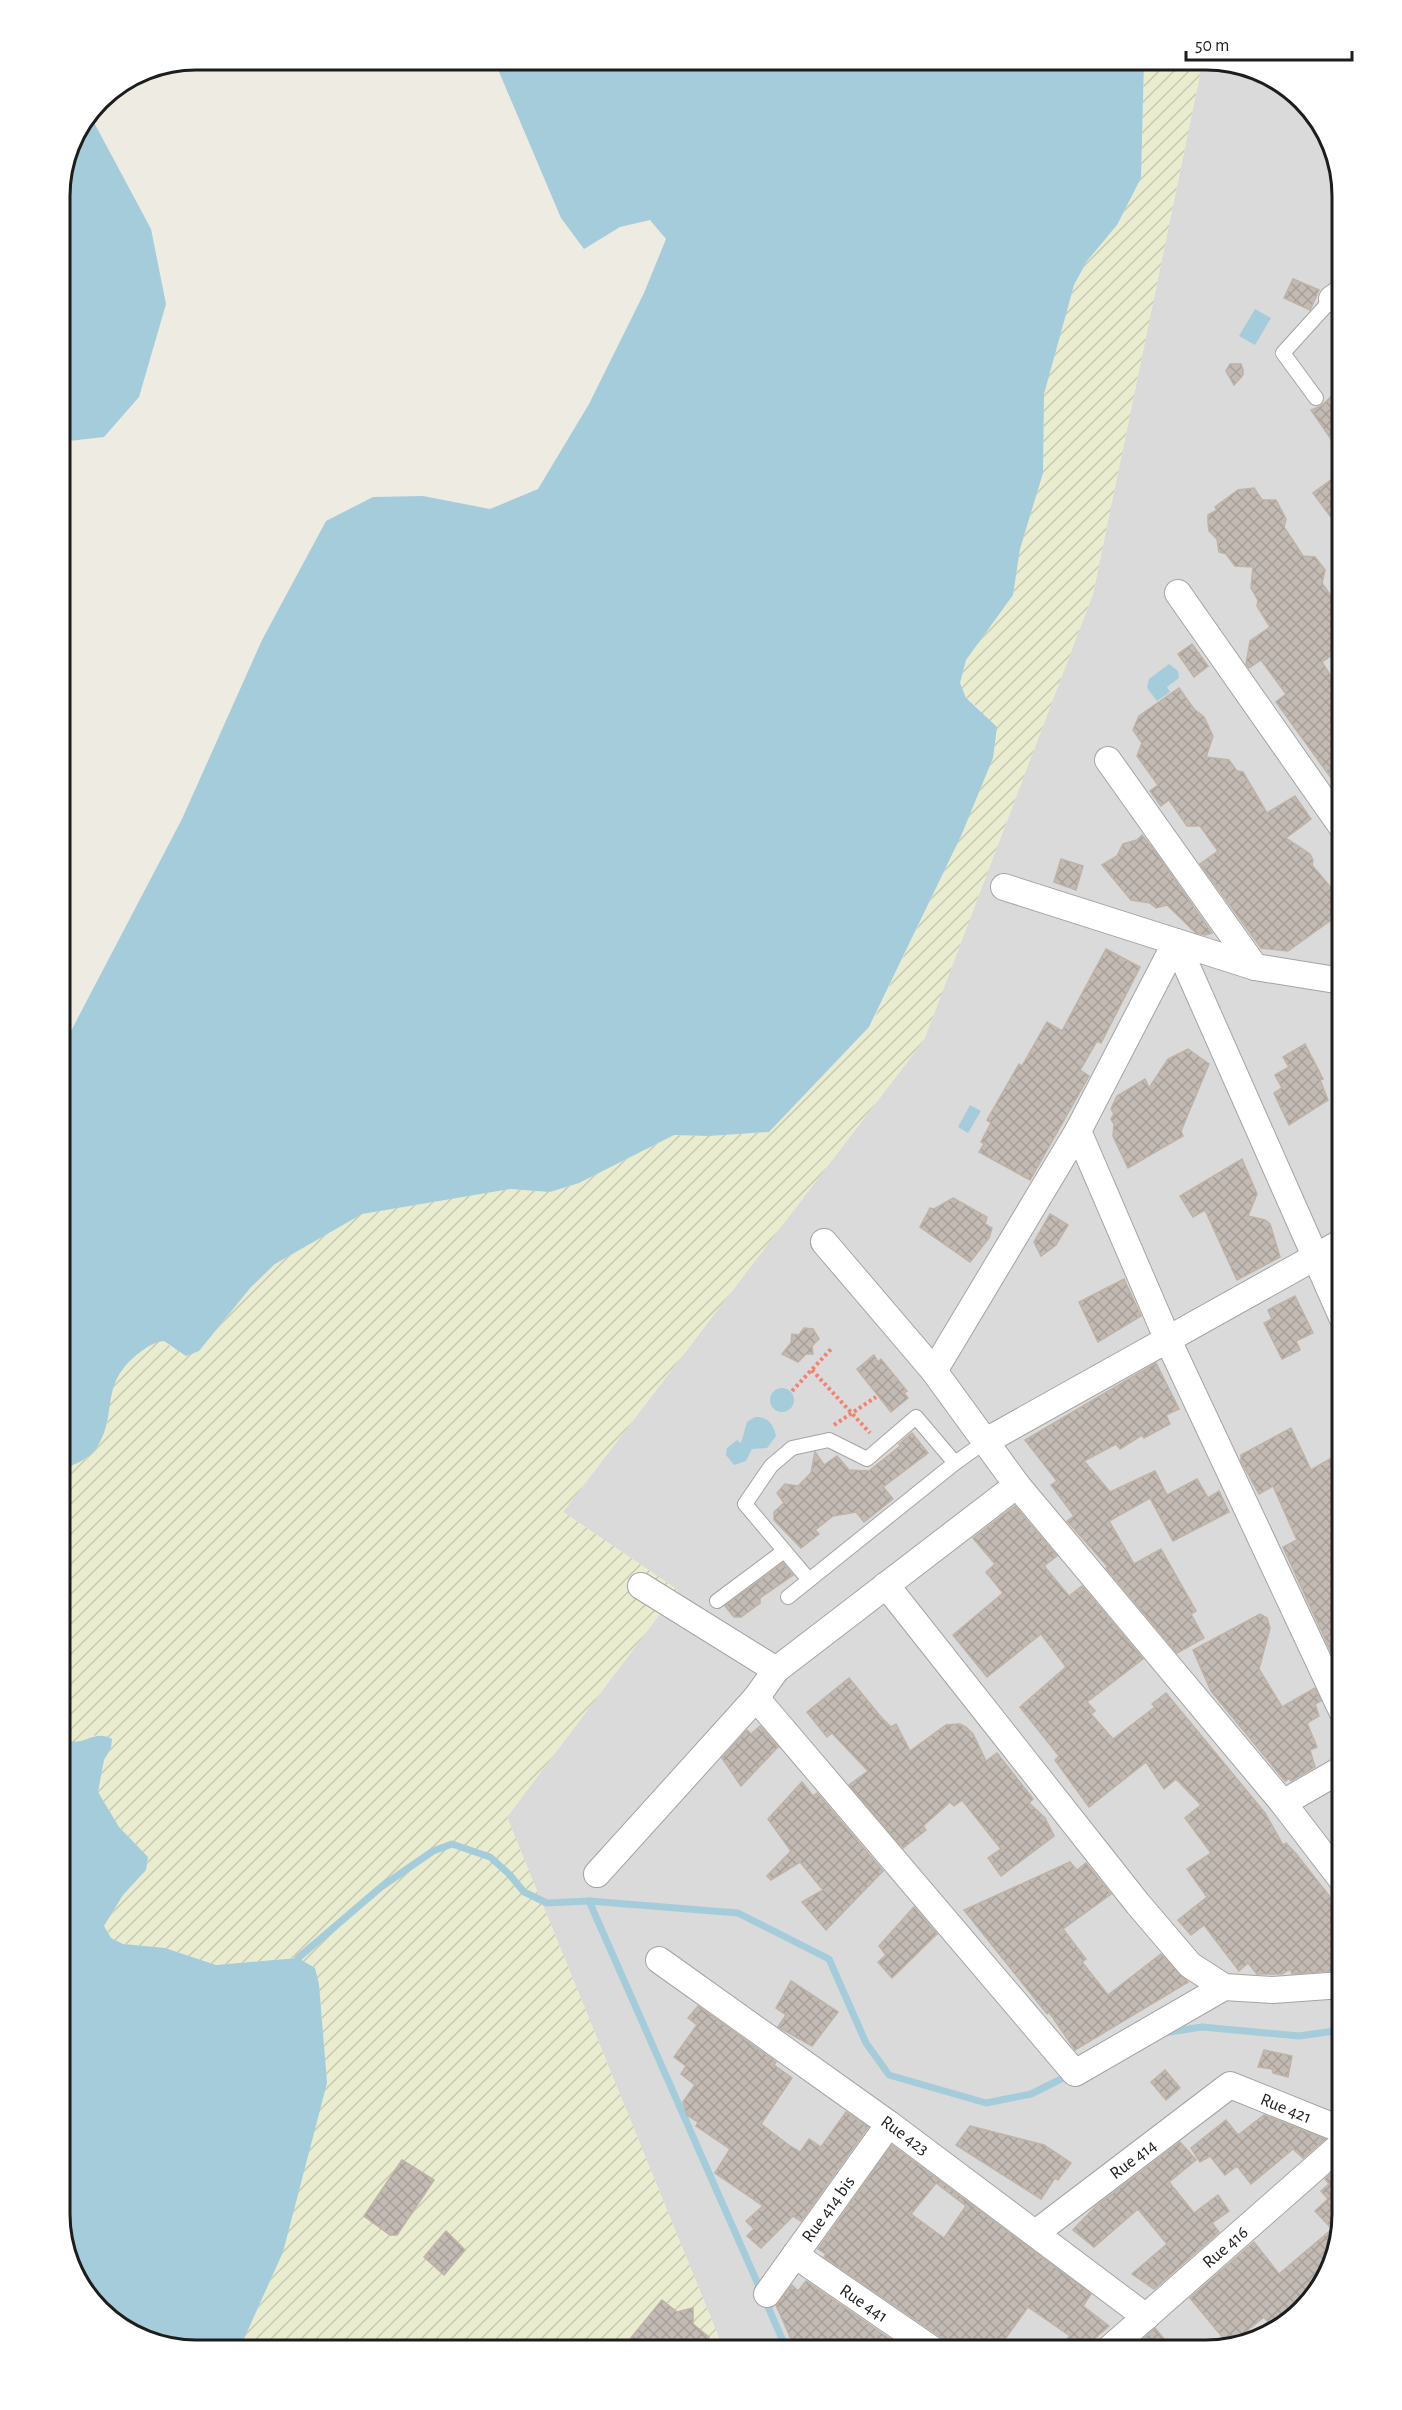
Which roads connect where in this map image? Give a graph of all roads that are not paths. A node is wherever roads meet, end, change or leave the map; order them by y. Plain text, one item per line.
1 (1331, 302) edge
2 (1316, 398) dead end
3 (1178, 593) dead end
4 (1108, 760) dead end
5 (1331, 811) edge
6 (1004, 887) dead end
7 (1176, 942) junction
8 (1255, 966) junction
9 (1331, 979) edge
10 (1078, 1131) junction
11 (824, 1242) dead end
12 (1331, 1248) edge
13 (1315, 1257) junction
14 (1331, 1293) edge
15 (1167, 1338) junction
16 (934, 1371) junction
17 (986, 1441) junction
18 (956, 1463) junction
19 (1017, 1485) junction
20 (784, 1551) junction
21 (808, 1580) junction
22 (886, 1585) junction
23 (641, 1586) dead end
24 (788, 1597) dead end
25 (717, 1601) dead end
26 (776, 1670) junction
27 (1331, 1688) edge
28 (756, 1698) junction
29 (1331, 1775) edge
30 (1283, 1803) junction
31 (1331, 1866) edge
32 (597, 1874) dead end
33 (659, 1960) dead end
34 (1331, 1986) edge
35 (1224, 1987) junction
36 (1230, 2085) joint
37 (889, 2124) junction
38 (1331, 2126) edge
39 (1331, 2154) edge
40 (1037, 2232) junction
41 (795, 2255) junction
42 (767, 2294) dead end
43 (1146, 2317) junction
44 (918, 2340) edge
45 (1120, 2340) edge

1 - 2 lane
3 - 5 street
4 - 8 street
6 - 7 street
7 - 8 street
7 - 10 street
7 - 13 street
8 - 9 street
10 - 15 street
10 - 16 street
11 - 16 street
12 - 13 street
13 - 14 street
13 - 15 street
15 - 17 street
15 - 27 street
16 - 17 street
17 - 18 lane
17 - 19 street
18 - 20 lane
18 - 21 lane
19 - 22 street
19 - 30 street
20 - 21 lane
20 - 25 lane
21 - 24 lane
22 - 26 street
22 - 35 street
23 - 26 street
26 - 28 street
28 - 32 street
28 - 35 street
29 - 30 street
30 - 31 street
33 - 37 street, Rue 423
34 - 35 street
36 - 38 street, Rue 421
36 - 40 street, Rue 414
37 - 40 street, Rue 423
37 - 41 street, Rue 414 bis
39 - 43 street, Rue 416
40 - 43 street, Rue 423
41 - 42 street, Rue 414 bis
41 - 44 street, Rue 441
43 - 45 street, Rue 416

